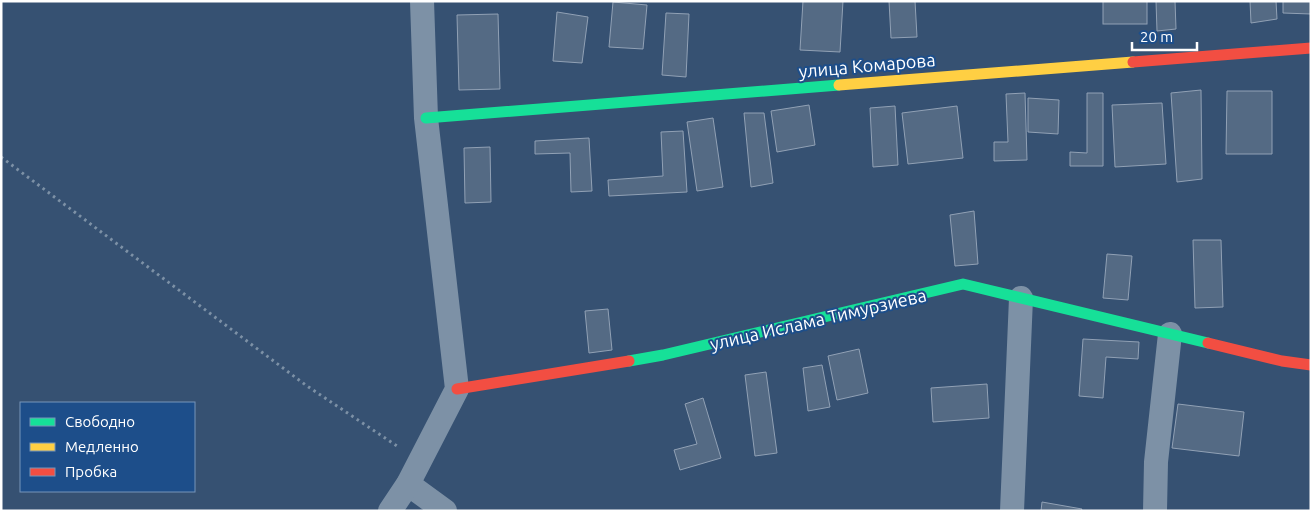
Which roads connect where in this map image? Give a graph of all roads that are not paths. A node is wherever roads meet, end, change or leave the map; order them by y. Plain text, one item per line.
1 (422, 1) edge
2 (1311, 48) edge
3 (426, 118) junction
4 (1021, 298) junction
5 (1170, 334) junction
6 (1311, 365) edge
7 (458, 389) junction
8 (408, 484) junction
9 (390, 511) edge
10 (445, 511) edge
11 (1012, 511) edge
12 (1155, 511) edge

1 - 3 street
2 - 3 street, улица Комарова
3 - 7 street
4 - 5 street, улица Ислама Тимурзиева
4 - 7 street, улица Ислама Тимурзиева
4 - 11 street
5 - 6 street, улица Ислама Тимурзиева
5 - 12 street
7 - 8 street
8 - 9 street
8 - 10 street

